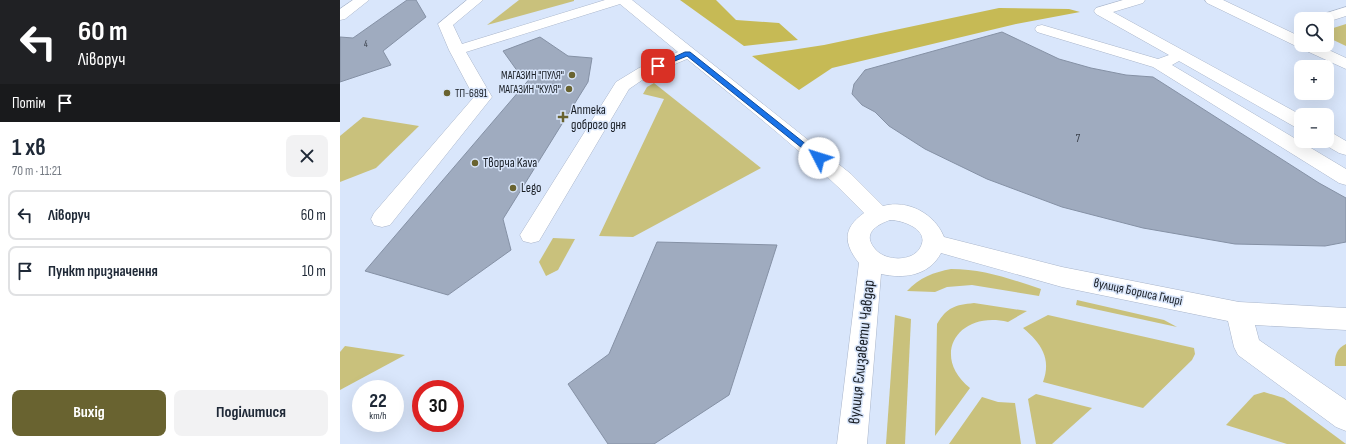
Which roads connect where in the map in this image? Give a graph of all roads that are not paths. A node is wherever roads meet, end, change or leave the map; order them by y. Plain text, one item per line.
1 (362, 0) edge
2 (476, 0) edge
3 (621, 0) edge
4 (1138, 0) edge
5 (1212, 0) edge
6 (1346, 11) edge
7 (1334, 15) edge
8 (340, 16) edge
9 (1294, 28) edge
10 (1042, 29) dead end
11 (1280, 33) junction
12 (1294, 40) edge
13 (457, 50) junction
14 (1320, 52) edge
15 (688, 53) junction
16 (1182, 56) junction
17 (1159, 64) junction
18 (1346, 64) edge
19 (1294, 119) edge
20 (1334, 142) edge
21 (1346, 149) edge
22 (1346, 178) edge
23 (878, 214) junction
24 (382, 218) dead end
25 (531, 235) dead end
26 (934, 243) junction
27 (871, 260) junction
28 (1238, 313) junction
29 (1346, 320) edge
30 (1346, 417) edge
31 (852, 444) edge

1 - 8 street
2 - 13 street
3 - 13 street
3 - 15 street
4 - 16 street
5 - 11 street
6 - 7 street
9 - 11 street
10 - 17 street
11 - 12 street
13 - 24 street
14 - 18 street
15 - 23 street
15 - 25 street
16 - 17 street
16 - 19 street
17 - 22 street
20 - 21 street
23 - 26 street
23 - 27 street
26 - 27 street
26 - 28 street, вулиця Бориса Гмирі
27 - 31 street, вулиця Єлизавети Чавдар
28 - 29 street, вулиця Бориса Гмирі
28 - 30 street

